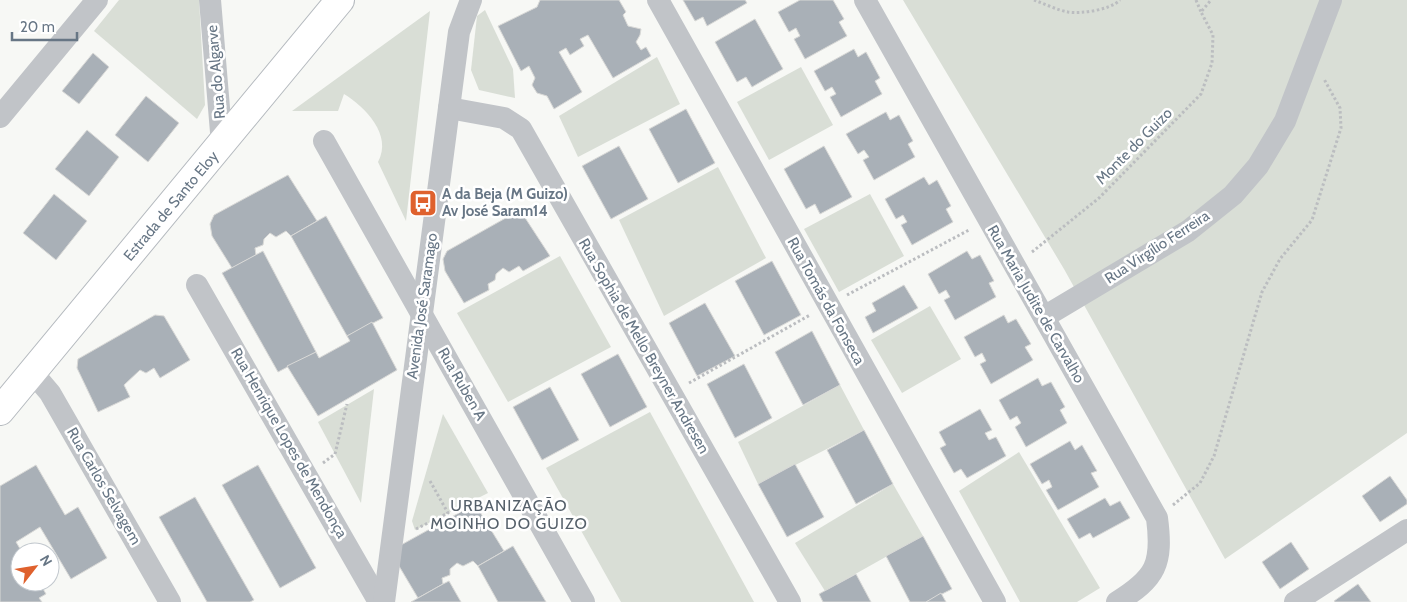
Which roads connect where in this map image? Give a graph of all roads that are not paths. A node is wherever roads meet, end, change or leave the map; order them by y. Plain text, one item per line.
1 (97, 0) edge
2 (210, 0) edge
3 (340, 0) edge
4 (658, 0) edge
5 (865, 0) edge
6 (1332, 0) edge
7 (466, 4) edge
8 (449, 108) junction
9 (0, 117) edge
10 (324, 141) dead end
11 (222, 144) junction
12 (197, 285) dead end
13 (420, 314) junction
14 (1044, 317) junction
15 (33, 373) junction
16 (0, 411) edge
17 (1407, 530) edge
18 (170, 602) edge
19 (379, 602) edge
20 (384, 602) edge
21 (584, 602) edge
22 (790, 602) edge
23 (995, 602) edge
24 (1117, 602) edge
25 (1295, 602) edge

1 - 9 street
2 - 11 street, Rua do Algarve
3 - 11 main road, Estrada de Santo Eloy
4 - 23 street, Rua Tomás da Fonseca
5 - 14 street, Rua Maria Judite de Carvalho
6 - 14 street, Rua Virgílio Ferreira
7 - 8 street, Avenida José Saramago
8 - 13 street, Avenida José Saramago
8 - 22 street, Rua Sophia de Mello Breyner Andresen
10 - 13 street, Rua Ruben A
11 - 15 main road, Estrada de Santo Eloy
12 - 19 street, Rua Henrique Lopes de Mendonça
13 - 20 street, Avenida José Saramago
13 - 21 street, Rua Ruben A
14 - 24 street, Rua Maria Judite de Carvalho
15 - 16 main road, Estrada de Santo Eloy
15 - 18 street, Rua Carlos Selvagem
17 - 25 street

